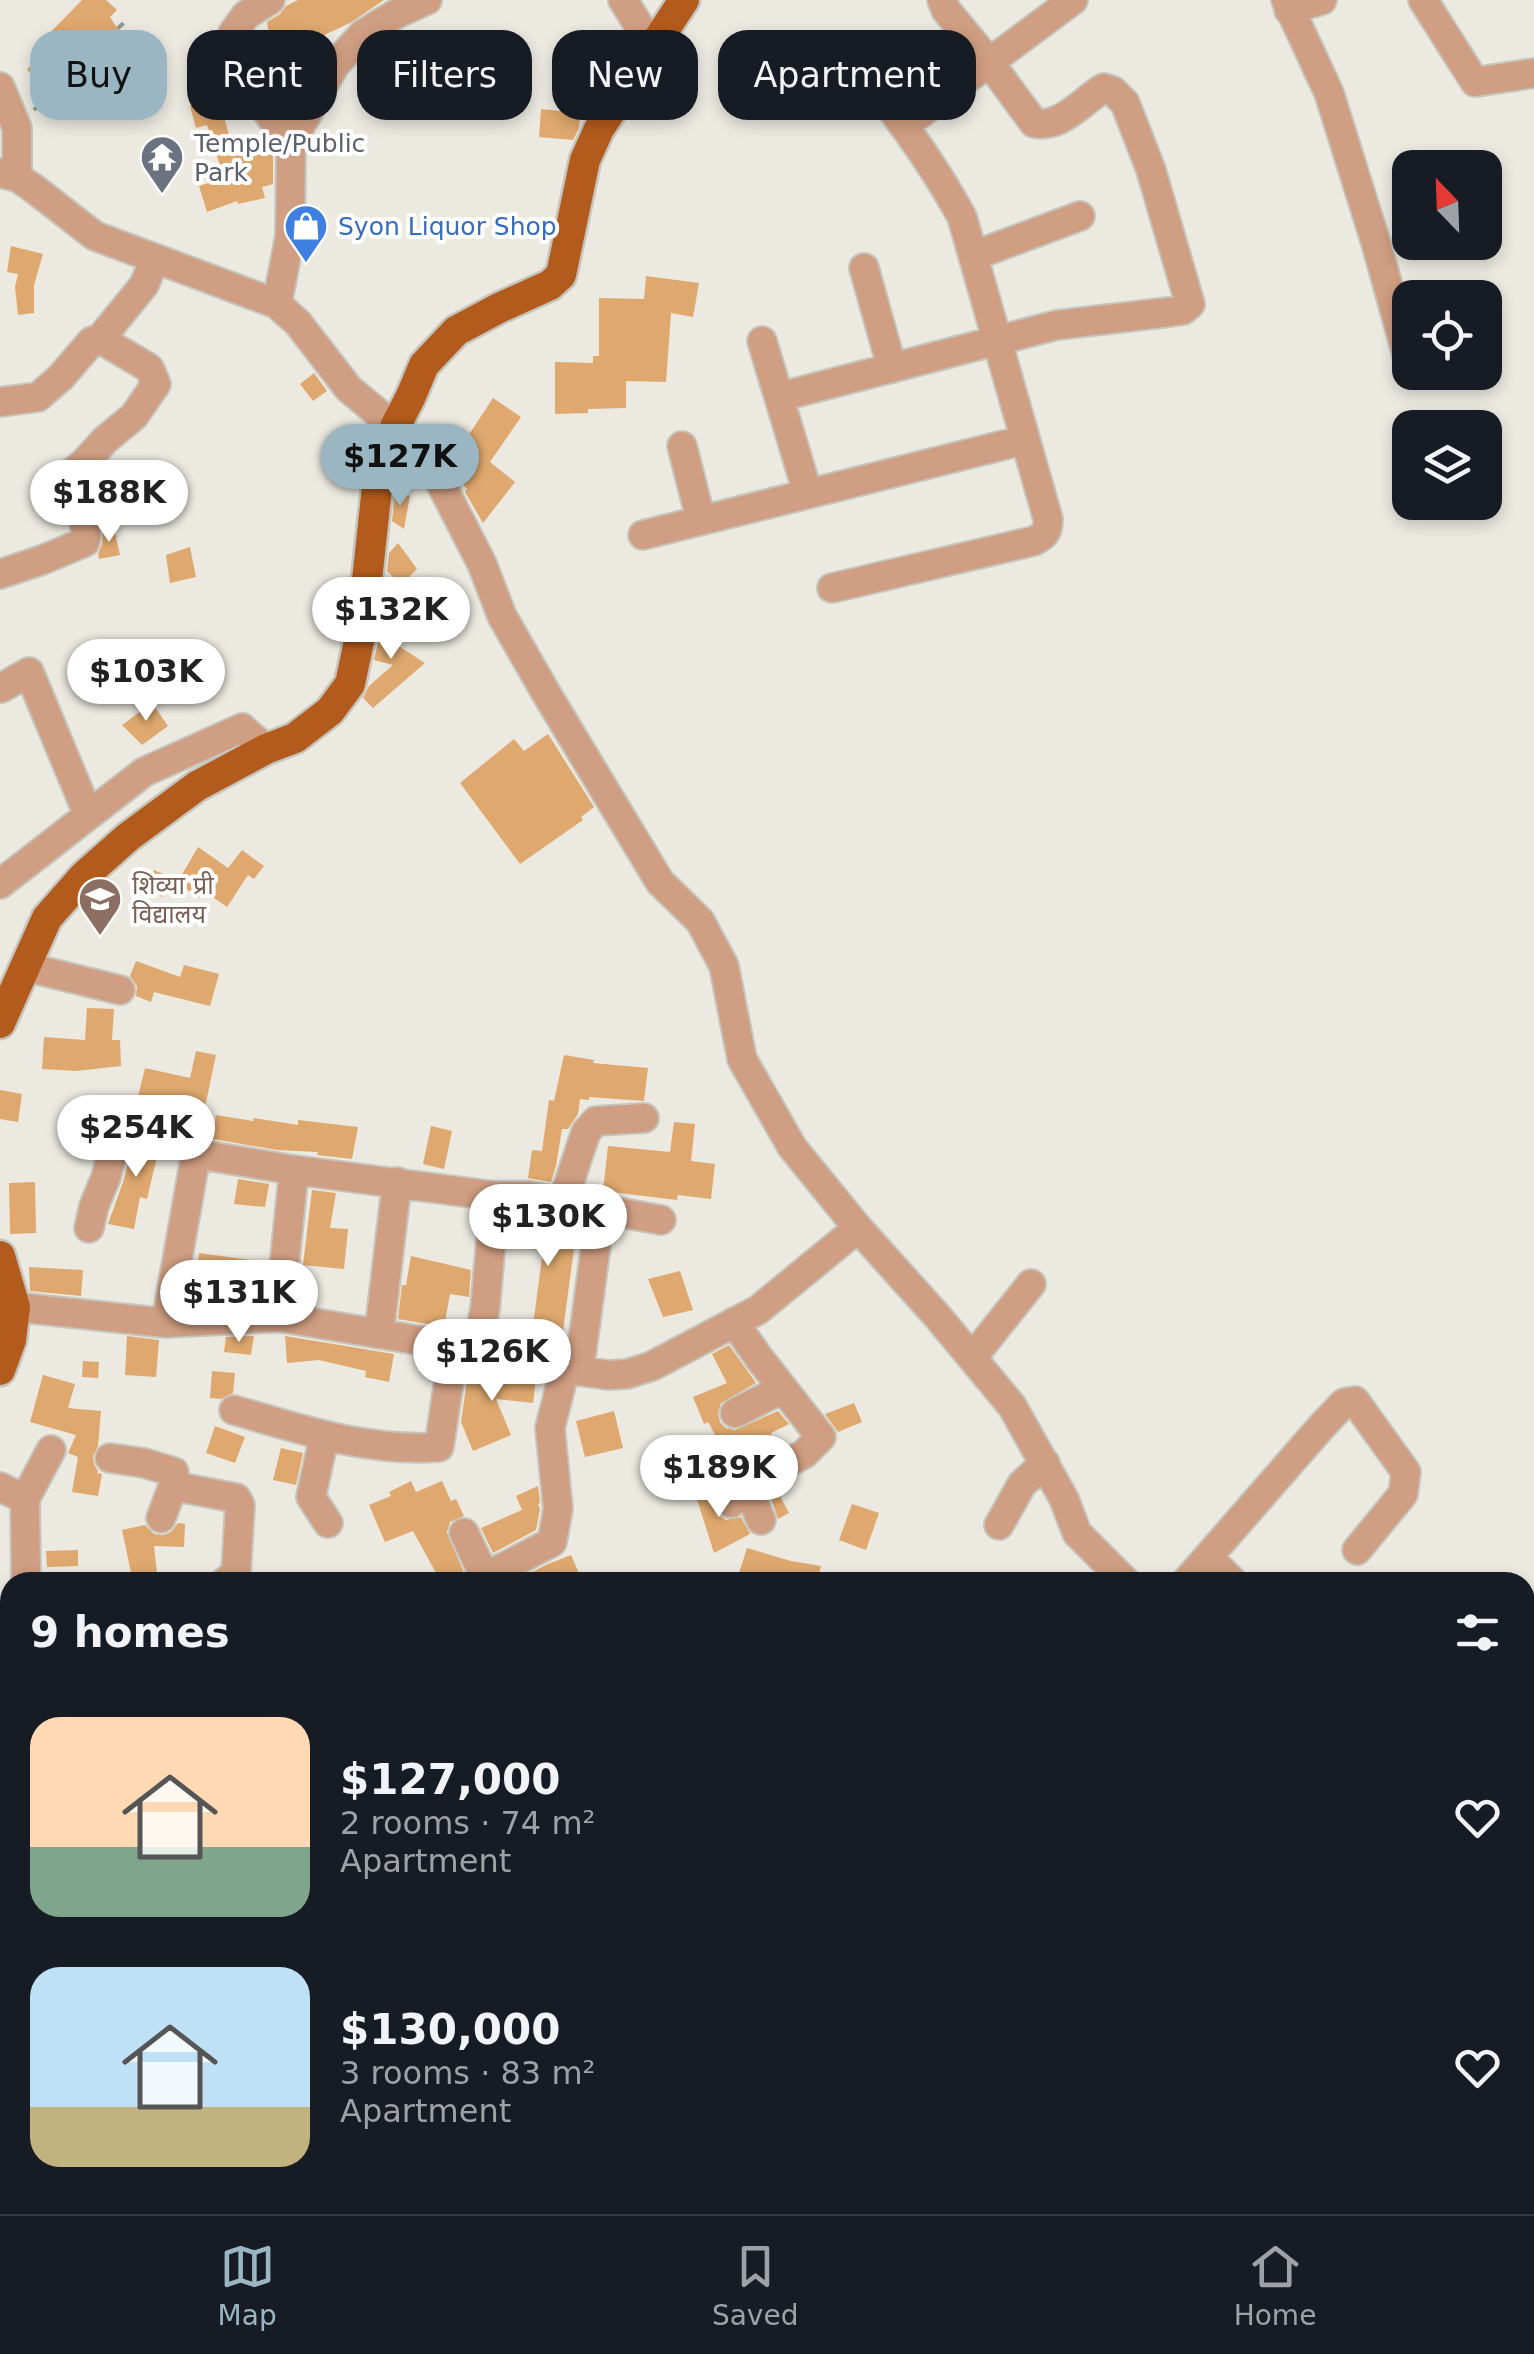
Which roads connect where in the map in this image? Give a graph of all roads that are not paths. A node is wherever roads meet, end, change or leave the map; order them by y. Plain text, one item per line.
1 (270, 0) edge
2 (427, 0) edge
3 (623, 0) edge
4 (684, 0) edge
5 (942, 0) edge
6 (1073, 0) edge
7 (1322, 0) edge
8 (1423, 0) edge
9 (1288, 5) edge
10 (642, 30) edge
11 (665, 30) edge
12 (989, 62) junction
13 (1534, 72) edge
14 (0, 88) edge
15 (605, 120) edge
16 (901, 120) edge
17 (905, 125) junction
18 (291, 142) junction
19 (8, 175) edge
20 (1080, 216) dead end
21 (973, 256) junction
22 (155, 259) junction
23 (864, 268) dead end
24 (1392, 302) edge
25 (278, 304) junction
26 (100, 339) junction
27 (762, 341) dead end
28 (998, 341) junction
29 (892, 368) junction
30 (779, 397) junction
31 (0, 402) edge
32 (395, 427) junction
33 (1024, 440) junction
34 (682, 446) dead end
35 (808, 494) junction
36 (701, 520) junction
37 (643, 535) dead end
38 (0, 574) edge
39 (832, 588) dead end
40 (1, 688) edge
41 (266, 749) junction
42 (88, 814) junction
43 (0, 884) edge
44 (26, 967) junction
45 (120, 990) dead end
46 (0, 1024) edge
47 (644, 1118) dead end
48 (196, 1154) junction
49 (294, 1170) junction
50 (397, 1182) junction
51 (495, 1196) junction
52 (564, 1202) junction
53 (601, 1208) junction
54 (661, 1220) dead end
55 (89, 1228) dead end
56 (858, 1228) junction
57 (0, 1256) edge
58 (1031, 1284) dead end
59 (15, 1307) junction
60 (279, 1317) junction
61 (734, 1322) junction
62 (166, 1323) junction
63 (379, 1334) junction
64 (465, 1349) junction
65 (972, 1358) junction
66 (573, 1368) junction
67 (0, 1370) edge
68 (782, 1389) junction
69 (234, 1410) dead end
70 (736, 1413) dead end
71 (324, 1437) junction
72 (51, 1450) dead end
73 (110, 1458) dead end
74 (1045, 1463) junction
75 (173, 1486) junction
76 (12, 1493) edge
77 (161, 1518) dead end
78 (761, 1520) dead end
79 (328, 1524) dead end
80 (999, 1525) dead end
81 (464, 1533) dead end
82 (1357, 1550) dead end
83 (1208, 1558) junction
84 (24, 1572) edge
85 (236, 1572) edge
86 (483, 1572) edge
87 (495, 1572) edge
88 (1116, 1572) edge
89 (1195, 1572) edge
90 (1223, 1572) edge

1 - 18 street
2 - 18 street
3 - 10 street
4 - 11 main road
5 - 12 street
6 - 12 street
7 - 9 street
8 - 13 street
9 - 24 street
12 - 17 street
12 - 28 street
14 - 19 street
15 - 32 main road
16 - 17 street
17 - 21 street
18 - 25 street
19 - 22 street
20 - 21 street
21 - 28 street
22 - 25 street
22 - 26 street
23 - 29 street
25 - 32 street
26 - 31 street
26 - 38 street
27 - 30 street
28 - 29 street
28 - 33 street
29 - 30 street
30 - 35 street
32 - 41 main road
32 - 56 street
33 - 35 street
33 - 39 street
34 - 36 street
35 - 36 street
36 - 37 street
40 - 42 street
41 - 42 street
41 - 44 main road
42 - 43 street
44 - 45 street
44 - 46 main road
47 - 52 street
48 - 49 street
48 - 55 street
48 - 62 street
49 - 50 street
49 - 60 street
50 - 51 street
50 - 63 street
51 - 52 street
51 - 64 street
52 - 53 street
53 - 54 street
53 - 66 street
56 - 61 street
56 - 65 street
57 - 59 main road
58 - 65 street
59 - 62 street
59 - 67 main road
60 - 62 street
60 - 63 street
61 - 66 street
61 - 68 street
63 - 64 street
64 - 66 street
64 - 71 street
65 - 74 street
66 - 87 street
68 - 70 street
68 - 78 street
69 - 71 street
71 - 79 street
72 - 76 street
73 - 75 street
74 - 80 street
74 - 88 street
75 - 77 street
75 - 85 street
76 - 84 street
81 - 86 street
82 - 83 street
83 - 89 street
83 - 90 street

